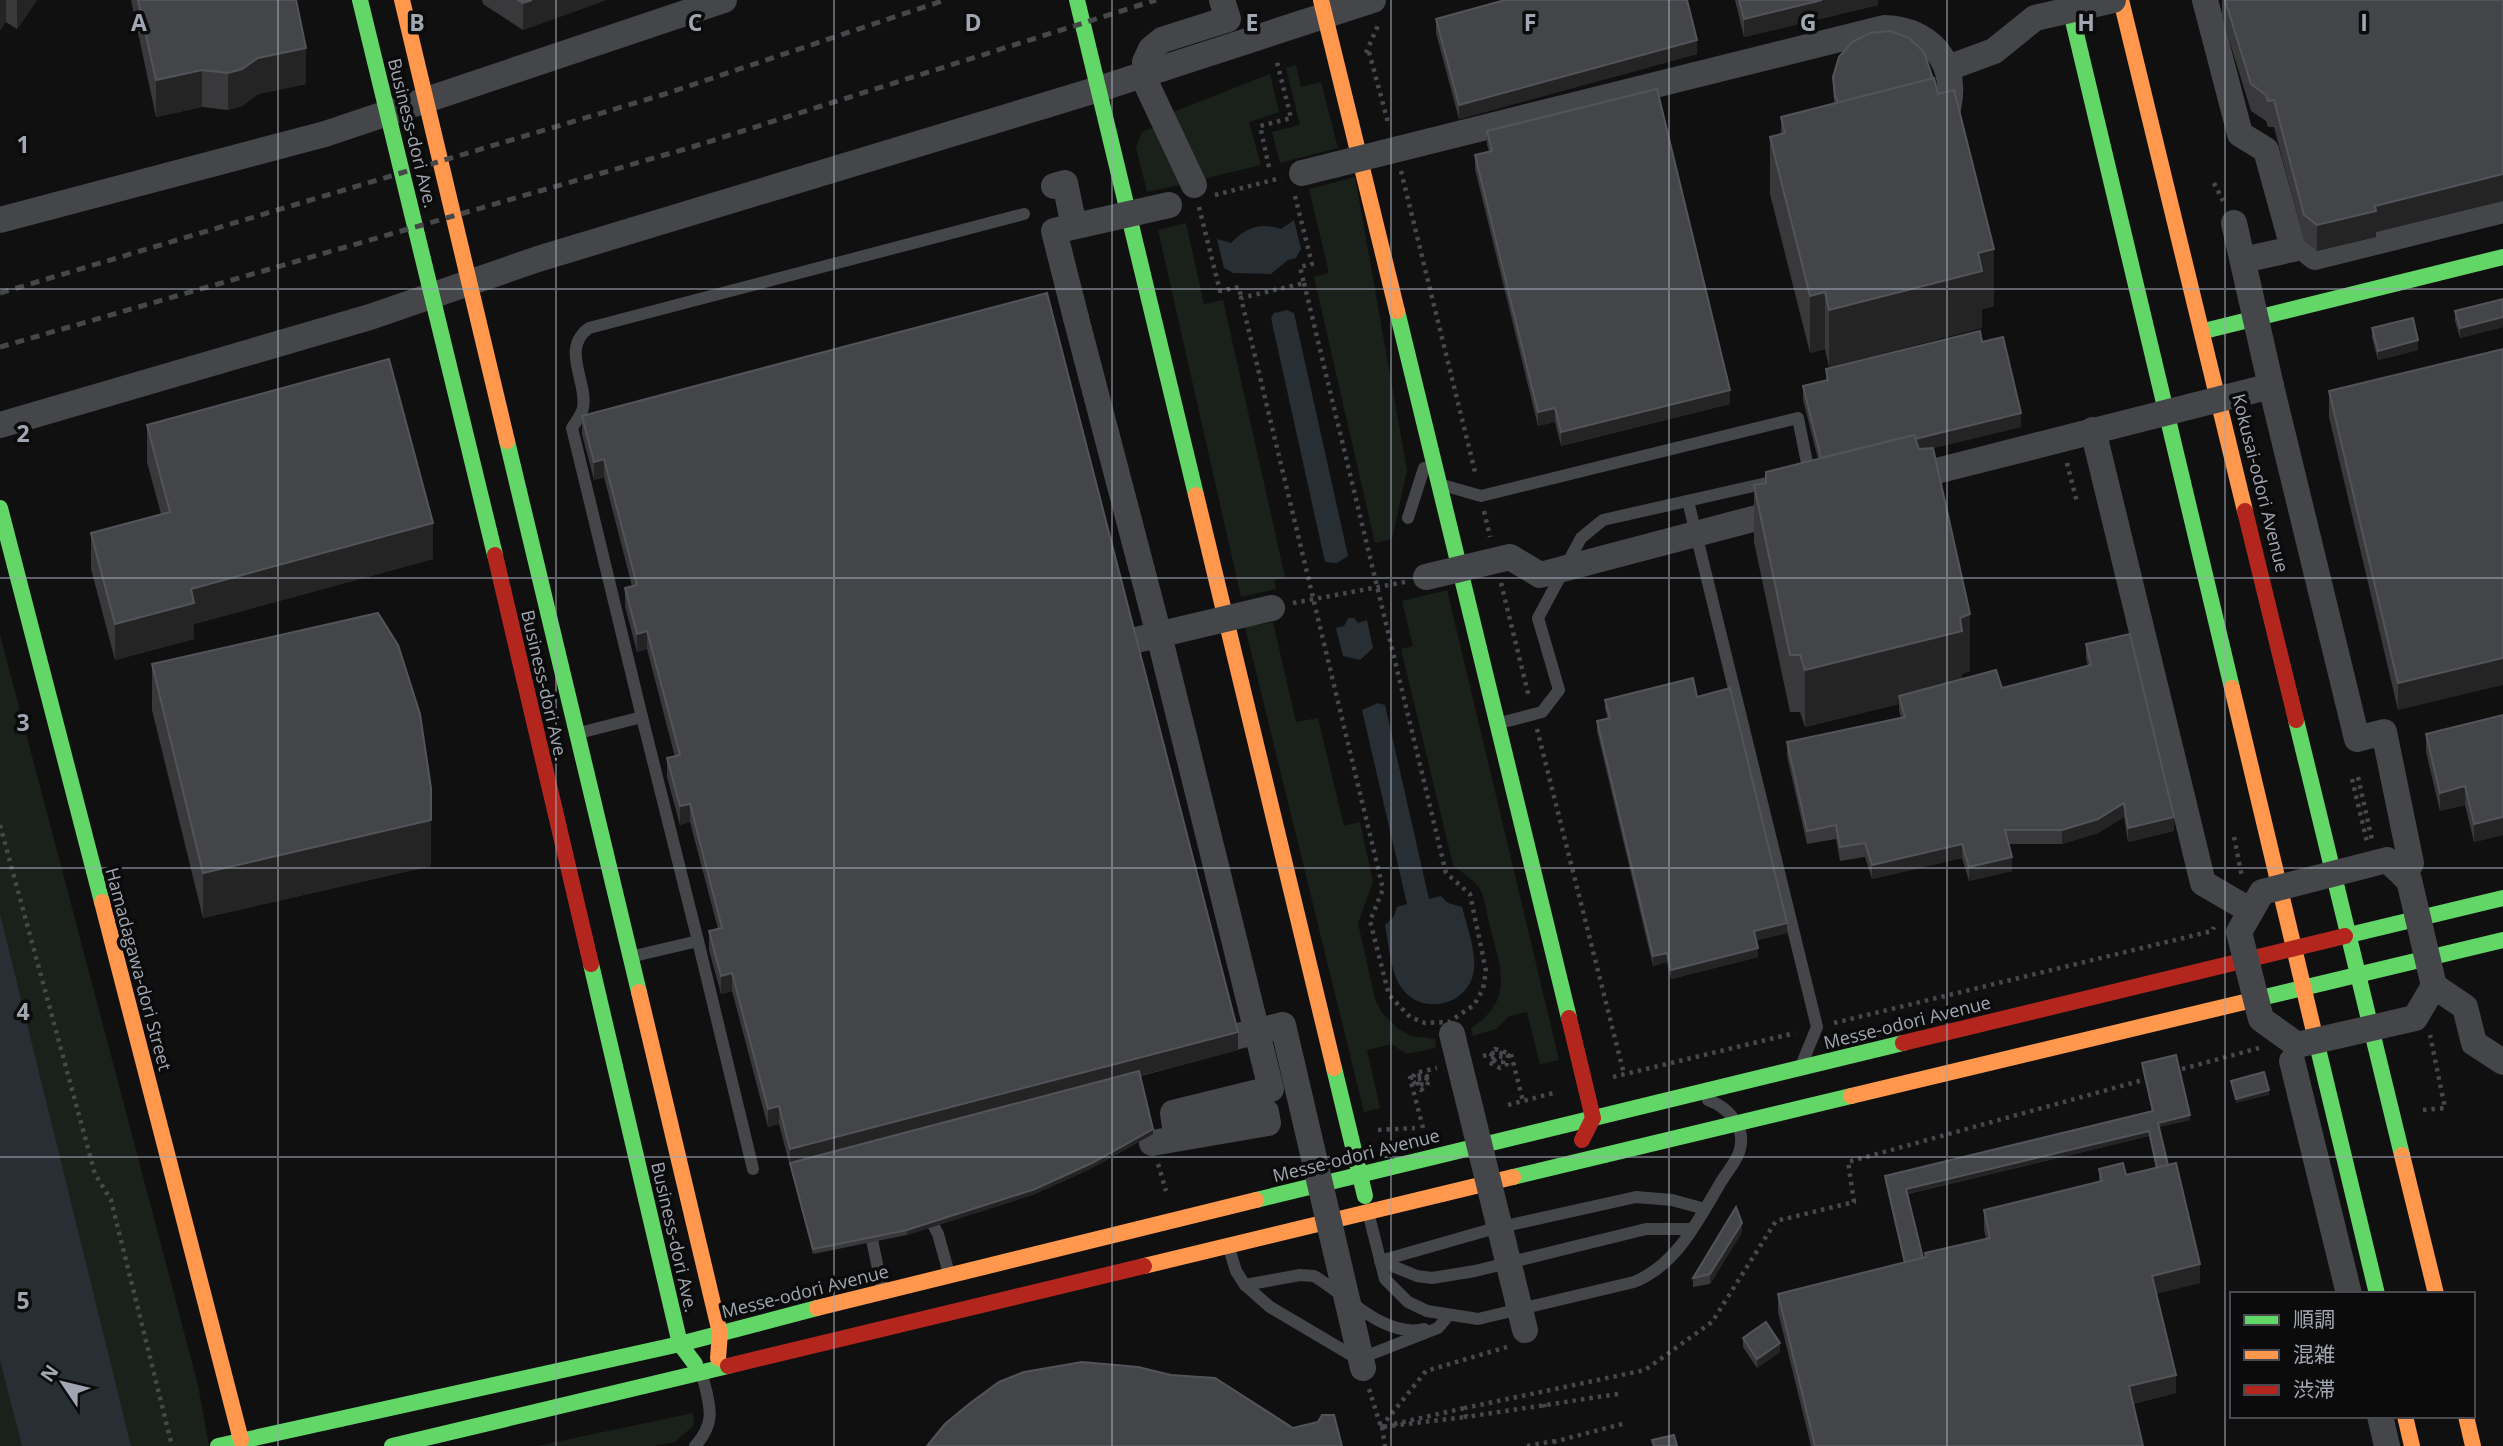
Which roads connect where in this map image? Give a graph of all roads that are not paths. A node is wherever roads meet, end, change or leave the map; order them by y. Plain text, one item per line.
1 (360, 0) edge
2 (402, 0) edge
3 (724, 0) edge
4 (1077, 0) edge
5 (1222, 0) edge
6 (1372, 0) edge
7 (2068, 0) edge
8 (2113, 0) edge
9 (2121, 0) edge
10 (2205, 0) edge
11 (1323, 7) edge
12 (1948, 68) junction
13 (1099, 89) junction
14 (428, 101) junction
15 (388, 113) junction
16 (1942, 124) edge
17 (1296, 175) road end
18 (1054, 186) dead end
19 (1201, 193) road end
20 (1169, 205) dead end
21 (2503, 210) edge
22 (1024, 214) dead end
23 (0, 220) edge
24 (2234, 223) dead end
25 (1074, 226) junction
26 (2302, 247) junction
27 (2503, 257) edge
28 (2243, 260) junction
29 (472, 282) junction
30 (434, 295) junction
31 (2204, 331) junction
32 (2271, 386) junction
33 (0, 425) edge
34 (2093, 429) junction
35 (1430, 447) junction
36 (1796, 476) edge
37 (1782, 479) edge
38 (1439, 484) junction
39 (1887, 484) edge
40 (1688, 501) junction
41 (1807, 505) edge
42 (0, 508) edge
43 (1408, 518) dead end
44 (1426, 577) dead end
45 (1272, 608) road end
46 (1159, 635) junction
47 (1132, 641) edge
48 (642, 717) junction
49 (1497, 724) junction
50 (578, 734) junction
51 (2404, 876) junction
52 (2503, 898) edge
53 (2251, 911) junction
54 (2350, 936) junction
55 (2503, 940) edge
56 (698, 941) junction
57 (2296, 948) junction
58 (631, 957) junction
59 (2360, 976) junction
60 (2306, 987) junction
61 (2429, 995) junction
62 (1245, 1034) junction
63 (1452, 1034) dead end
64 (2291, 1051) junction
65 (2503, 1062) edge
66 (1800, 1068) junction
67 (1691, 1095) junction
68 (1592, 1118) junction
69 (1738, 1124) junction
70 (1152, 1143) dead end
71 (1570, 1163) junction
72 (753, 1169) dead end
73 (1360, 1174) junction
74 (919, 1206) edge
75 (1704, 1209) junction
76 (1369, 1214) junction
77 (872, 1215) edge
78 (1692, 1229) junction
79 (1229, 1246) junction
80 (1380, 1261) junction
81 (948, 1274) junction
82 (1245, 1285) junction
83 (883, 1291) junction
84 (2349, 1292) edge
85 (2377, 1292) edge
86 (2436, 1292) edge
87 (1448, 1316) junction
88 (1525, 1330) road end
89 (720, 1333) junction
90 (680, 1344) junction
91 (1363, 1368) road end
92 (709, 1372) junction
93 (2380, 1418) edge
94 (2405, 1418) edge
95 (2466, 1418) edge
96 (242, 1440) junction
97 (218, 1446) edge
98 (392, 1446) edge
99 (695, 1446) edge
100 (2387, 1446) edge
101 (2412, 1446) edge
102 (2473, 1446) edge

1 - 15 street, Business-dori Ave.
2 - 14 street, Business-dori Ave.
3 - 14 street
4 - 13 street
5 - 19 street, bridge
6 - 11 street
7 - 57 street
8 - 12 street, bridge
9 - 31 street, Kokusai-odori Avenue
10 - 26 street
11 - 13 street
11 - 35 street
12 - 16 street, bridge
12 - 17 street, bridge
13 - 29 street
13 - 73 street
14 - 15 street
14 - 29 street, Business-dori Ave.
15 - 23 street
15 - 30 street, Business-dori Ave.
18 - 25 street
20 - 25 street, bridge
21 - 26 street
22 - 48 lane
24 - 28 street, bridge
25 - 46 street, bridge
26 - 28 street
27 - 31 street
28 - 32 street, bridge
29 - 30 street
29 - 50 street, Business-dori Ave.
30 - 33 street
30 - 90 street, Business-dori Ave.
31 - 54 street, Kokusai-odori Avenue
32 - 34 street, bridge
32 - 51 street
34 - 39 street, bridge
34 - 53 street, bridge
35 - 38 street
35 - 43 lane
36 - 38 lane
37 - 40 lane
38 - 49 street
40 - 49 lane
40 - 66 lane
41 - 44 street, bridge
42 - 96 street, Hamadagawa-dori Street
45 - 46 street, bridge
46 - 47 street, bridge
46 - 62 street
48 - 50 lane
48 - 56 lane
49 - 68 street
50 - 58 street, Business-dori Ave.
51 - 53 street, bridge
51 - 61 street, bridge
52 - 54 street, Messe-odori Avenue
53 - 64 street, bridge
54 - 57 street, Messe-odori Avenue
54 - 59 street, Kokusai-odori Avenue
55 - 59 street
56 - 58 lane
56 - 72 lane
57 - 60 street
57 - 66 street, Messe-odori Avenue
58 - 89 street, Business-dori Ave.
59 - 60 street
59 - 86 street, Kokusai-odori Avenue
60 - 69 street
60 - 85 street
61 - 64 street, bridge
61 - 65 street
62 - 70 street
62 - 91 street, bridge
63 - 88 street, bridge
64 - 84 street
66 - 67 street, Messe-odori Avenue
67 - 68 street, Messe-odori Avenue
67 - 69 lane
68 - 71 street
68 - 73 street, Messe-odori Avenue
69 - 71 street
69 - 75 lane
71 - 76 street
73 - 76 street
73 - 81 street, Messe-odori Avenue
74 - 81 lane
75 - 78 lane
75 - 80 lane
76 - 79 street
76 - 80 lane
77 - 83 lane
78 - 80 lane
78 - 87 lane
79 - 82 lane
79 - 92 street
80 - 87 lane
81 - 83 street, Messe-odori Avenue
82 - 87 lane
82 - 87 lane
83 - 89 street, Messe-odori Avenue
89 - 90 street, Messe-odori Avenue
89 - 92 street, Business-dori Ave.
90 - 92 street, Business-dori Ave.
90 - 96 street, Messe-odori Avenue
92 - 98 street
92 - 99 lane
93 - 100 street
94 - 101 street
95 - 102 street
96 - 97 street, Messe-odori Avenue

